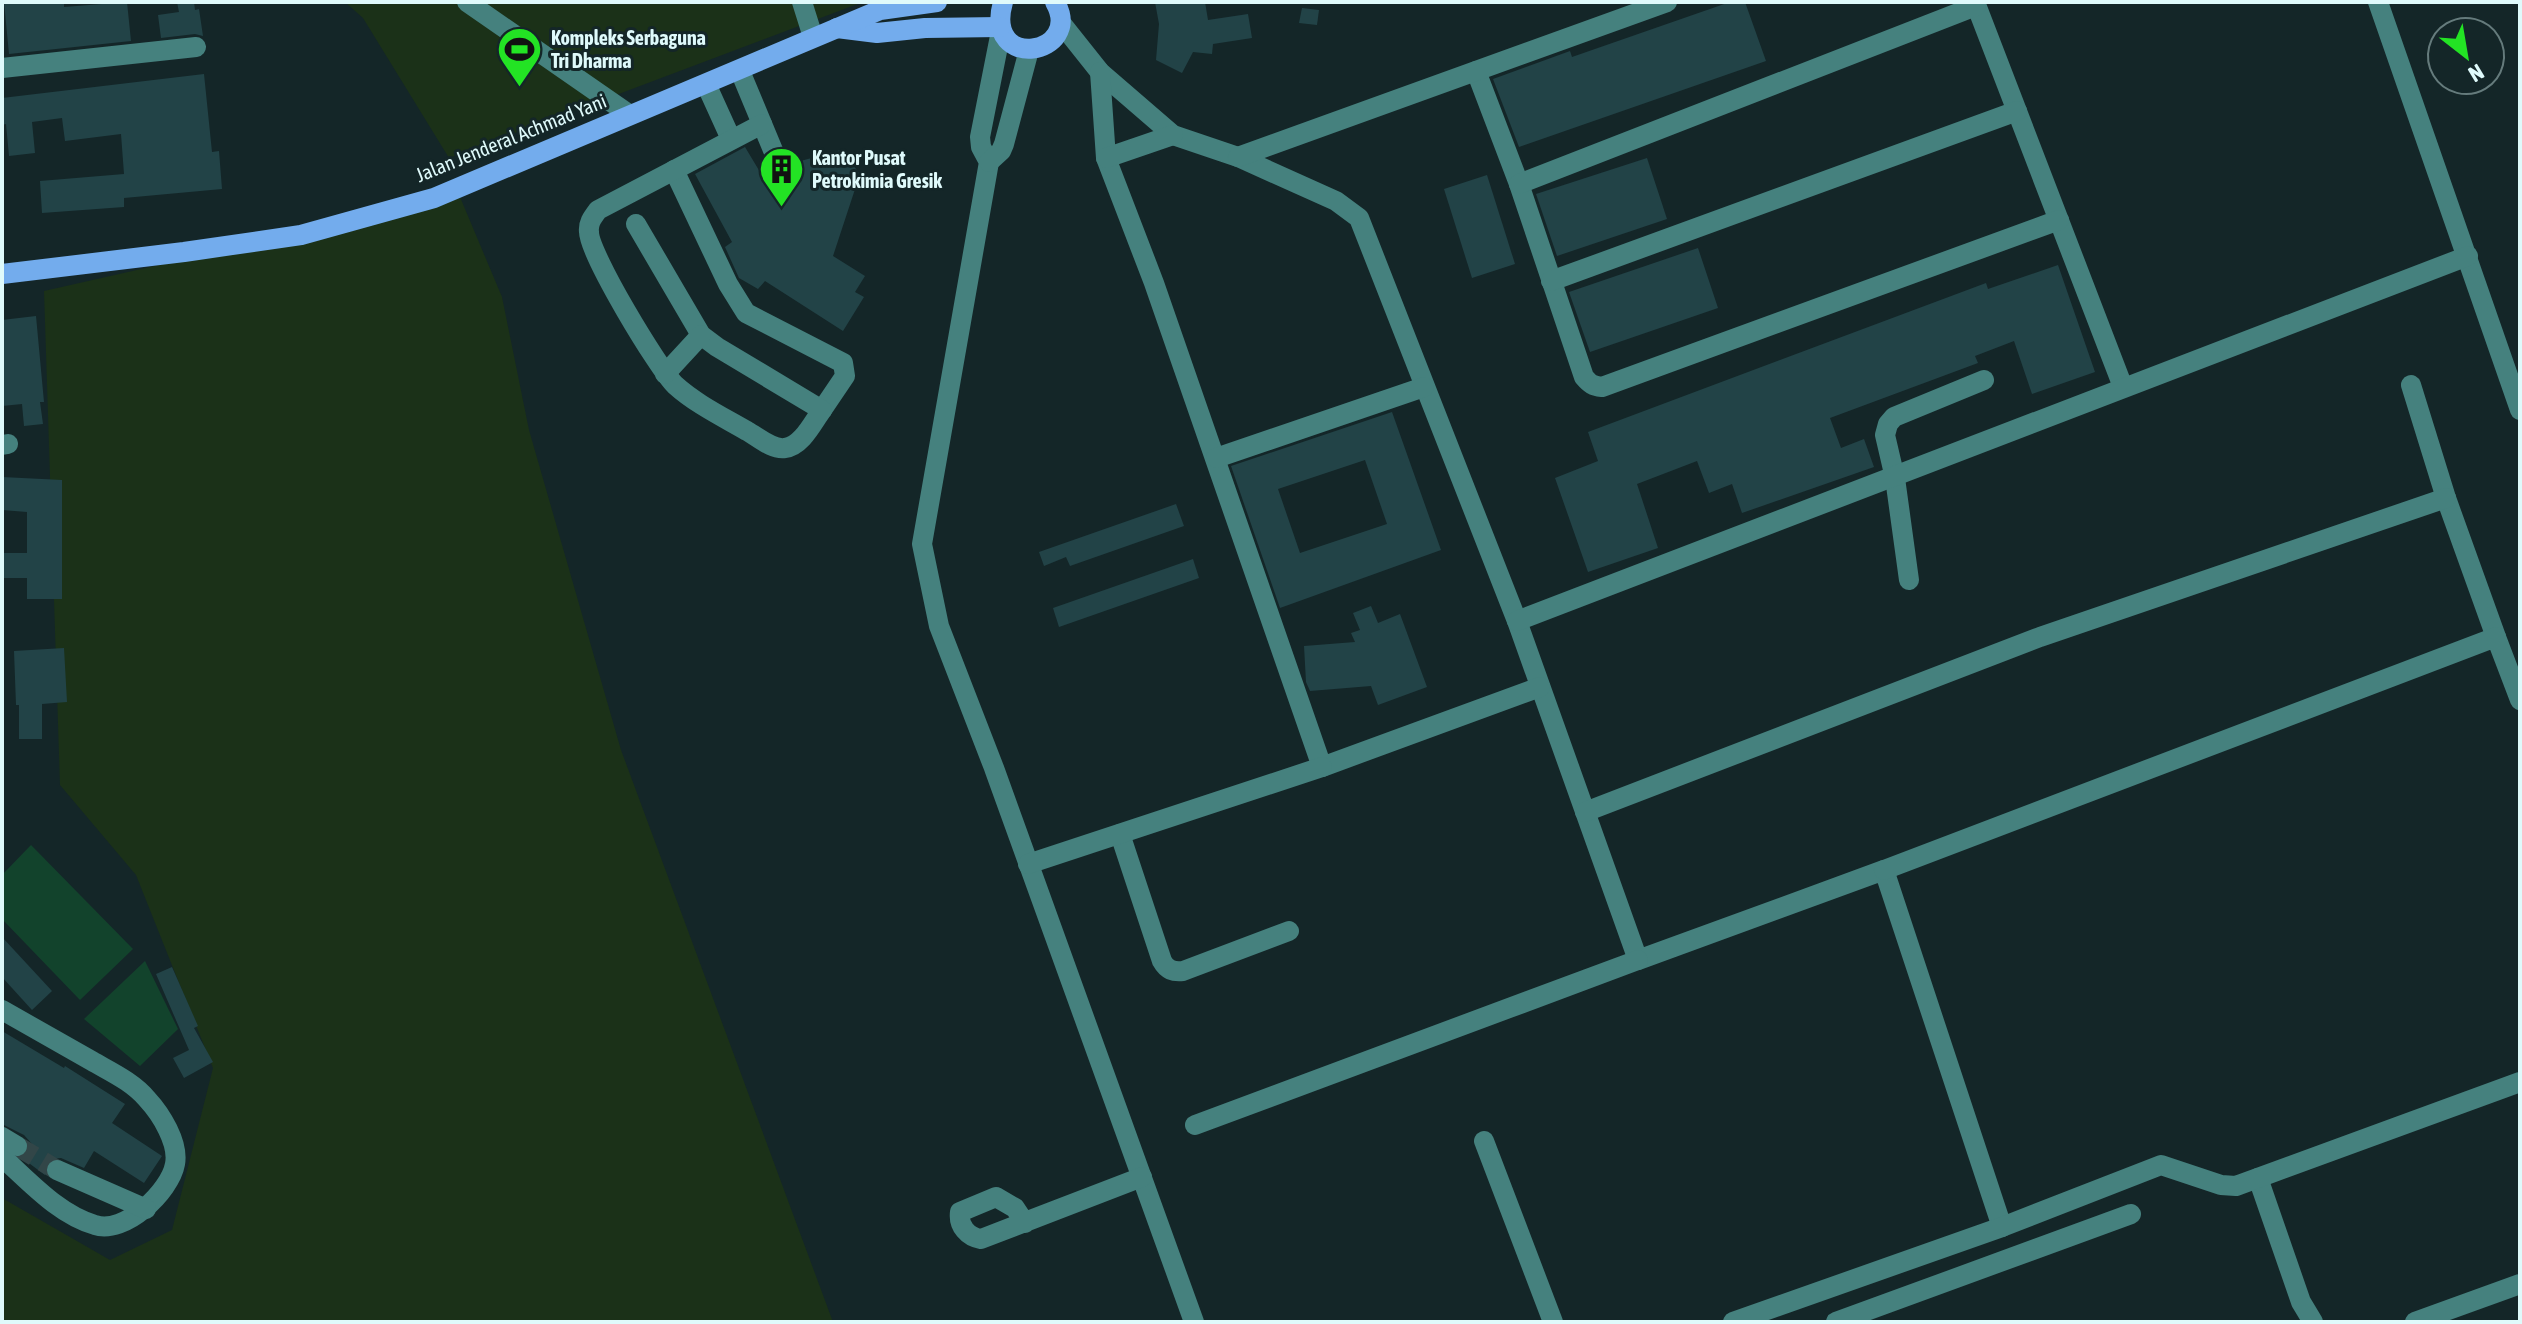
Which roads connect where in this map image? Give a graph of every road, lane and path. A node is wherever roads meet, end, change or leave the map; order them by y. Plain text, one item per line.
1 (467, 2) edge
2 (802, 2) edge
3 (937, 2) edge
4 (1002, 2) edge
5 (1667, 2) edge
6 (2378, 2) edge
7 (1976, 4) edge
8 (1058, 8) edge
9 (835, 28) junction
10 (1001, 29) junction
11 (813, 37) junction
12 (196, 47) dead end
13 (1029, 50) junction
14 (2, 68) edge
15 (740, 71) junction
16 (1476, 71) junction
17 (1100, 72) junction
18 (706, 84) junction
19 (2017, 111) junction
20 (630, 115) junction
21 (762, 124) junction
22 (1173, 135) junction
23 (731, 139) junction
24 (775, 155) dead end
25 (1238, 157) junction
26 (1106, 158) junction
27 (989, 162) junction
28 (674, 170) junction
29 (1519, 184) junction
30 (2059, 220) junction
31 (636, 224) dead end
32 (2468, 256) junction
33 (2, 274) edge
34 (1551, 281) junction
35 (701, 335) junction
36 (665, 374) junction
37 (2514, 375) edge
38 (1984, 380) dead end
39 (2411, 385) dead end
40 (1424, 387) junction
41 (2123, 387) junction
42 (822, 410) junction
43 (2520, 410) edge
44 (1216, 458) junction
45 (1895, 478) junction
46 (2446, 498) junction
47 (1909, 580) dead end
48 (1517, 621) junction
49 (2496, 637) junction
50 (1540, 687) junction
51 (2520, 700) edge
52 (1322, 767) junction
53 (1585, 812) junction
54 (1120, 834) junction
55 (1028, 864) junction
56 (1884, 870) junction
57 (1289, 931) dead end
58 (1638, 960) junction
59 (2, 1010) edge
60 (2520, 1082) edge
61 (1195, 1125) dead end
62 (1484, 1141) dead end
63 (7, 1147) edge
64 (57, 1170) tunnel mouth
65 (1142, 1177) junction
66 (2258, 1178) junction
67 (146, 1209) junction
68 (2131, 1214) dead end
69 (1025, 1223) dead end
70 (2002, 1227) junction
71 (2520, 1284) edge
72 (1194, 1322) edge
73 (1553, 1322) edge
74 (1733, 1322) edge
75 (1836, 1322) edge
76 (2313, 1322) edge
77 (2415, 1322) edge

1 - 20 street
2 - 11 street
3 - 9 main road, Jalan Jenderal Achmad Yani
4 - 10 main road
5 - 16 street
6 - 32 street
7 - 19 street
7 - 29 street
8 - 13 main road
8 - 17 street
9 - 10 main road, Jalan Jenderal Achmad Yani
9 - 11 main road, Jalan Jenderal Achmad Yani
10 - 13 main road
10 - 27 street
11 - 15 main road, Jalan Jenderal Achmad Yani
12 - 14 street
13 - 27 street
15 - 18 main road, Jalan Jenderal Achmad Yani
15 - 21 street
16 - 25 street
16 - 29 street
17 - 22 street
17 - 26 street
18 - 20 main road, Jalan Jenderal Achmad Yani
18 - 23 street
19 - 30 street
19 - 34 street
20 - 33 main road, Jalan Jenderal Achmad Yani
21 - 23 street
21 - 24 street
22 - 25 street
22 - 26 street
23 - 28 street
25 - 40 street
26 - 44 street
27 - 55 street
28 - 36 street
28 - 42 street
29 - 34 street
30 - 34 street
30 - 41 street
31 - 35 street
32 - 37 street
32 - 41 street
35 - 36 street
35 - 42 street
36 - 42 street
37 - 43 street
38 - 45 street
39 - 46 street
40 - 44 street
40 - 48 street
41 - 45 street
44 - 52 street
45 - 47 street
45 - 48 street
46 - 49 street
46 - 53 street
48 - 50 street
49 - 51 street
49 - 56 street
50 - 52 street
50 - 53 street
52 - 54 street
53 - 58 street
54 - 55 street
54 - 57 street
55 - 65 street
56 - 58 street
56 - 70 street
58 - 61 street
59 - 67 street
60 - 66 street
62 - 73 street
63 - 67 street
64 - 67 street
65 - 69 street
65 - 72 street
66 - 70 street
66 - 76 street
68 - 75 street
70 - 74 street
71 - 77 street

